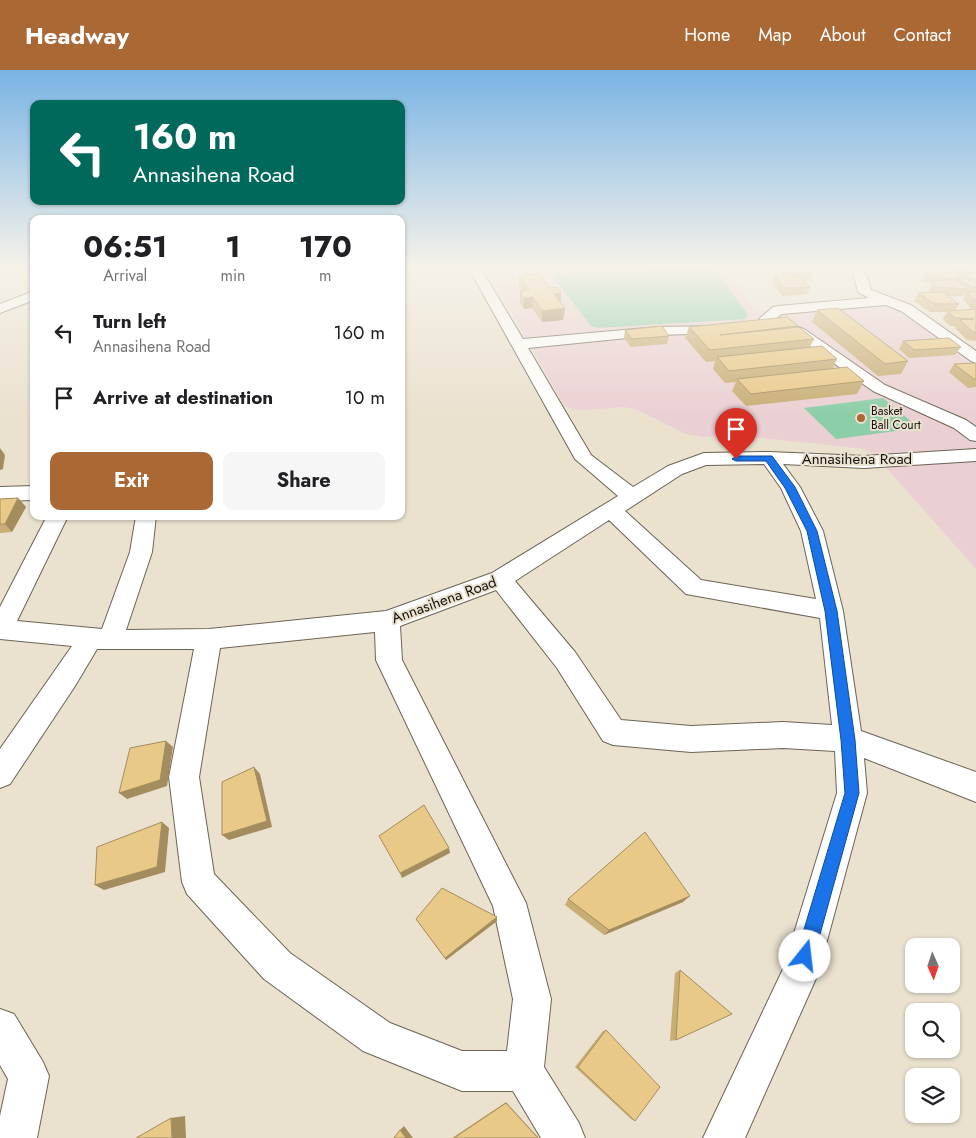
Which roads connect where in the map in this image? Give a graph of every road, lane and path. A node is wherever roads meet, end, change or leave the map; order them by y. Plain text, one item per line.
1 (503, 317) edge
2 (769, 317) edge
3 (918, 317) edge
4 (774, 324) junction
5 (757, 326) edge
6 (739, 328) edge
7 (518, 344) junction
8 (976, 358) edge
9 (976, 436) edge
10 (976, 455) edge
11 (769, 458) junction
12 (30, 493) edge
13 (0, 494) edge
14 (631, 496) junction
15 (610, 509) junction
16 (56, 520) edge
17 (145, 520) edge
18 (500, 580) junction
19 (831, 611) junction
20 (387, 621) junction
21 (1, 629) edge
22 (100, 639) junction
23 (209, 639) junction
24 (848, 740) junction
25 (0, 774) edge
26 (976, 788) edge
27 (0, 1028) edge
28 (524, 1071) junction
29 (16, 1138) edge
30 (564, 1138) edge
31 (724, 1138) edge

1 - 7 street
2 - 4 street
3 - 8 street
4 - 5 street
4 - 9 street
6 - 7 street
7 - 14 street
10 - 11 street, Annasihena Road
11 - 14 street, Annasihena Road
11 - 19 street
12 - 13 street
14 - 15 street, Annasihena Road
15 - 18 street, Annasihena Road
15 - 19 street
16 - 21 street
17 - 22 street
18 - 20 street, Annasihena Road
18 - 24 street
19 - 24 street
20 - 23 street, Annasihena Road
20 - 28 street
21 - 22 street, Annasihena Road
22 - 23 street, Annasihena Road
22 - 25 street
23 - 28 street
24 - 26 street
24 - 31 street
27 - 29 street
28 - 30 street

